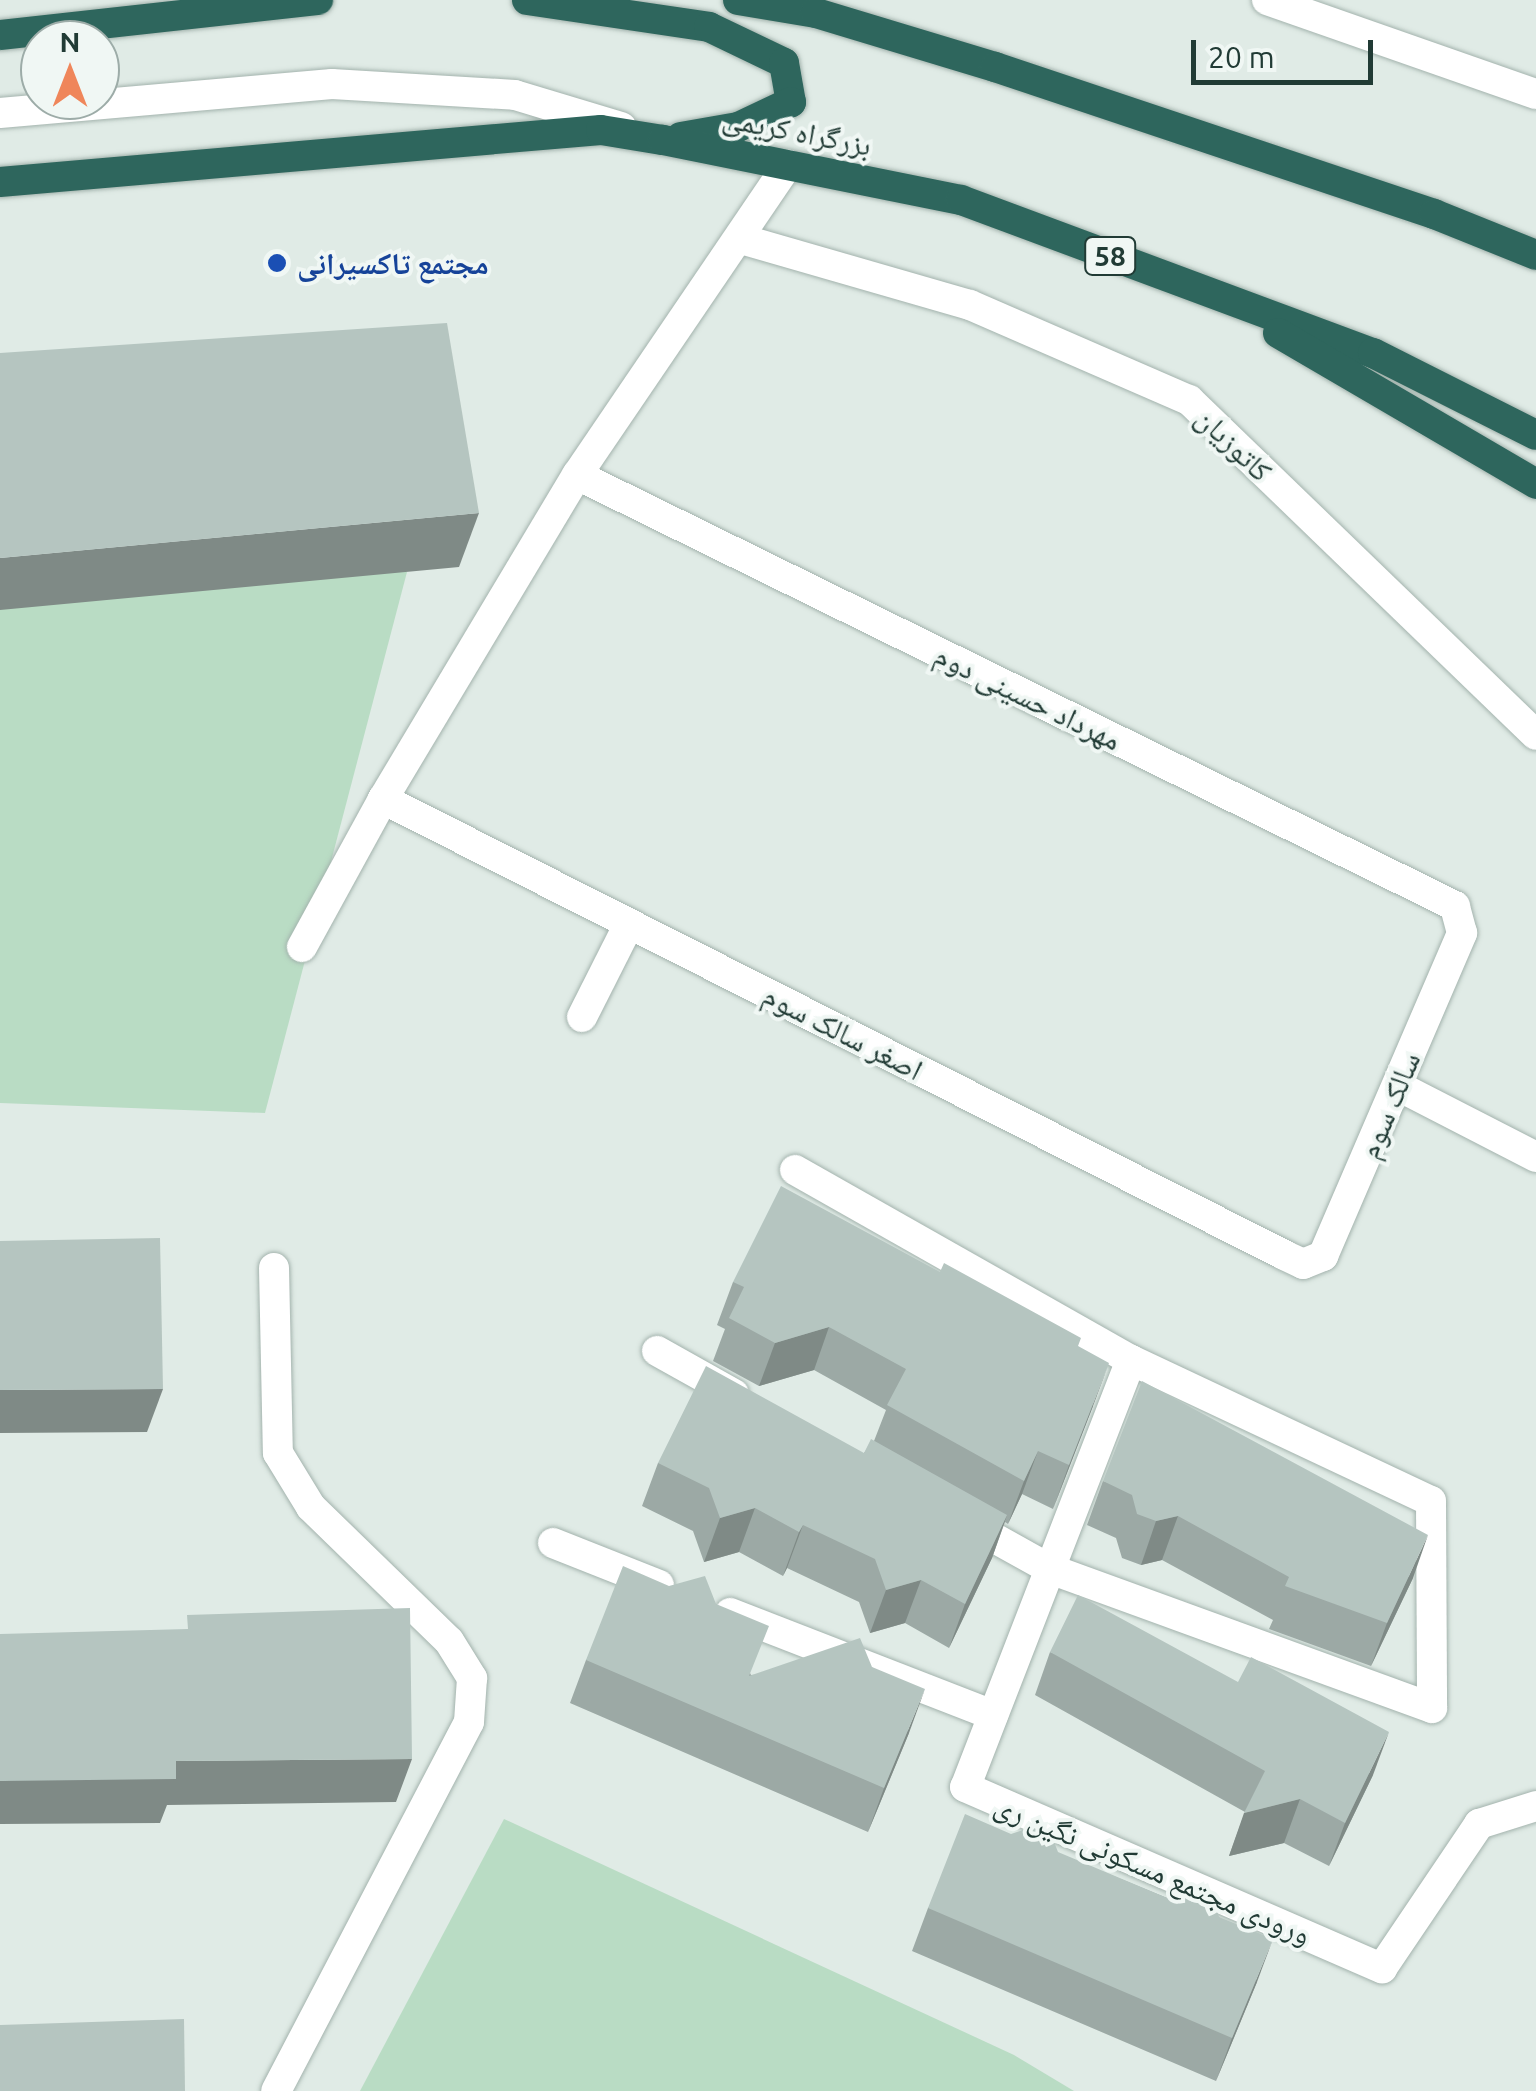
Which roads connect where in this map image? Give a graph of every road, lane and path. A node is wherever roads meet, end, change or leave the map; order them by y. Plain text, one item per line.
1 (318, 0) edge
2 (527, 0) edge
3 (738, 0) edge
4 (1267, 0) edge
5 (0, 35) edge
6 (1536, 94) edge
7 (0, 113) edge
8 (663, 140) junction
9 (788, 165) junction
10 (0, 182) edge
11 (741, 239) junction
12 (1536, 255) edge
13 (1207, 292) junction
14 (1536, 435) edge
15 (576, 476) junction
16 (1536, 484) edge
17 (1536, 735) edge
18 (382, 799) junction
19 (630, 924) junction
20 (1462, 932) joint
21 (302, 947) dead end
22 (582, 1016) dead end
23 (1398, 1086) junction
24 (1536, 1157) edge
25 (795, 1170) dead end
26 (1304, 1264) joint
27 (274, 1268) dead end
28 (657, 1351) dead end
29 (1131, 1360) junction
30 (759, 1408) edge
31 (930, 1502) edge
32 (553, 1544) dead end
33 (1050, 1569) junction
34 (993, 1715) junction
35 (1536, 1806) edge
36 (276, 2091) edge

1 - 5 highway
2 - 8 highway
3 - 12 highway
4 - 6 street
7 - 8 street
8 - 9 highway, بزرگراه کریمی / 58
8 - 10 highway, بزرگراه کریمی / 58
9 - 11 street
9 - 13 highway, بزرگراه کریمی / 58
11 - 15 street
11 - 17 street, کاتوزیان
13 - 14 highway, بزرگراه کریمی / 58
13 - 16 highway
15 - 18 street
15 - 20 street, مهرداد حسینی دوم
18 - 19 street, اصغر سالک سوم
18 - 21 street
19 - 22 street
19 - 26 street, اصغر سالک سوم
20 - 23 street, سالک سوم
23 - 24 street
23 - 26 street, سالک سوم
25 - 29 street
27 - 36 street
28 - 30 street
29 - 33 street, ورودی مجتمع مسکونی نگین ری
29 - 33 street
31 - 33 street
32 - 34 street
33 - 34 street, ورودی مجتمع مسکونی نگین ری
34 - 35 street, ورودی مجتمع مسکونی نگین ری

